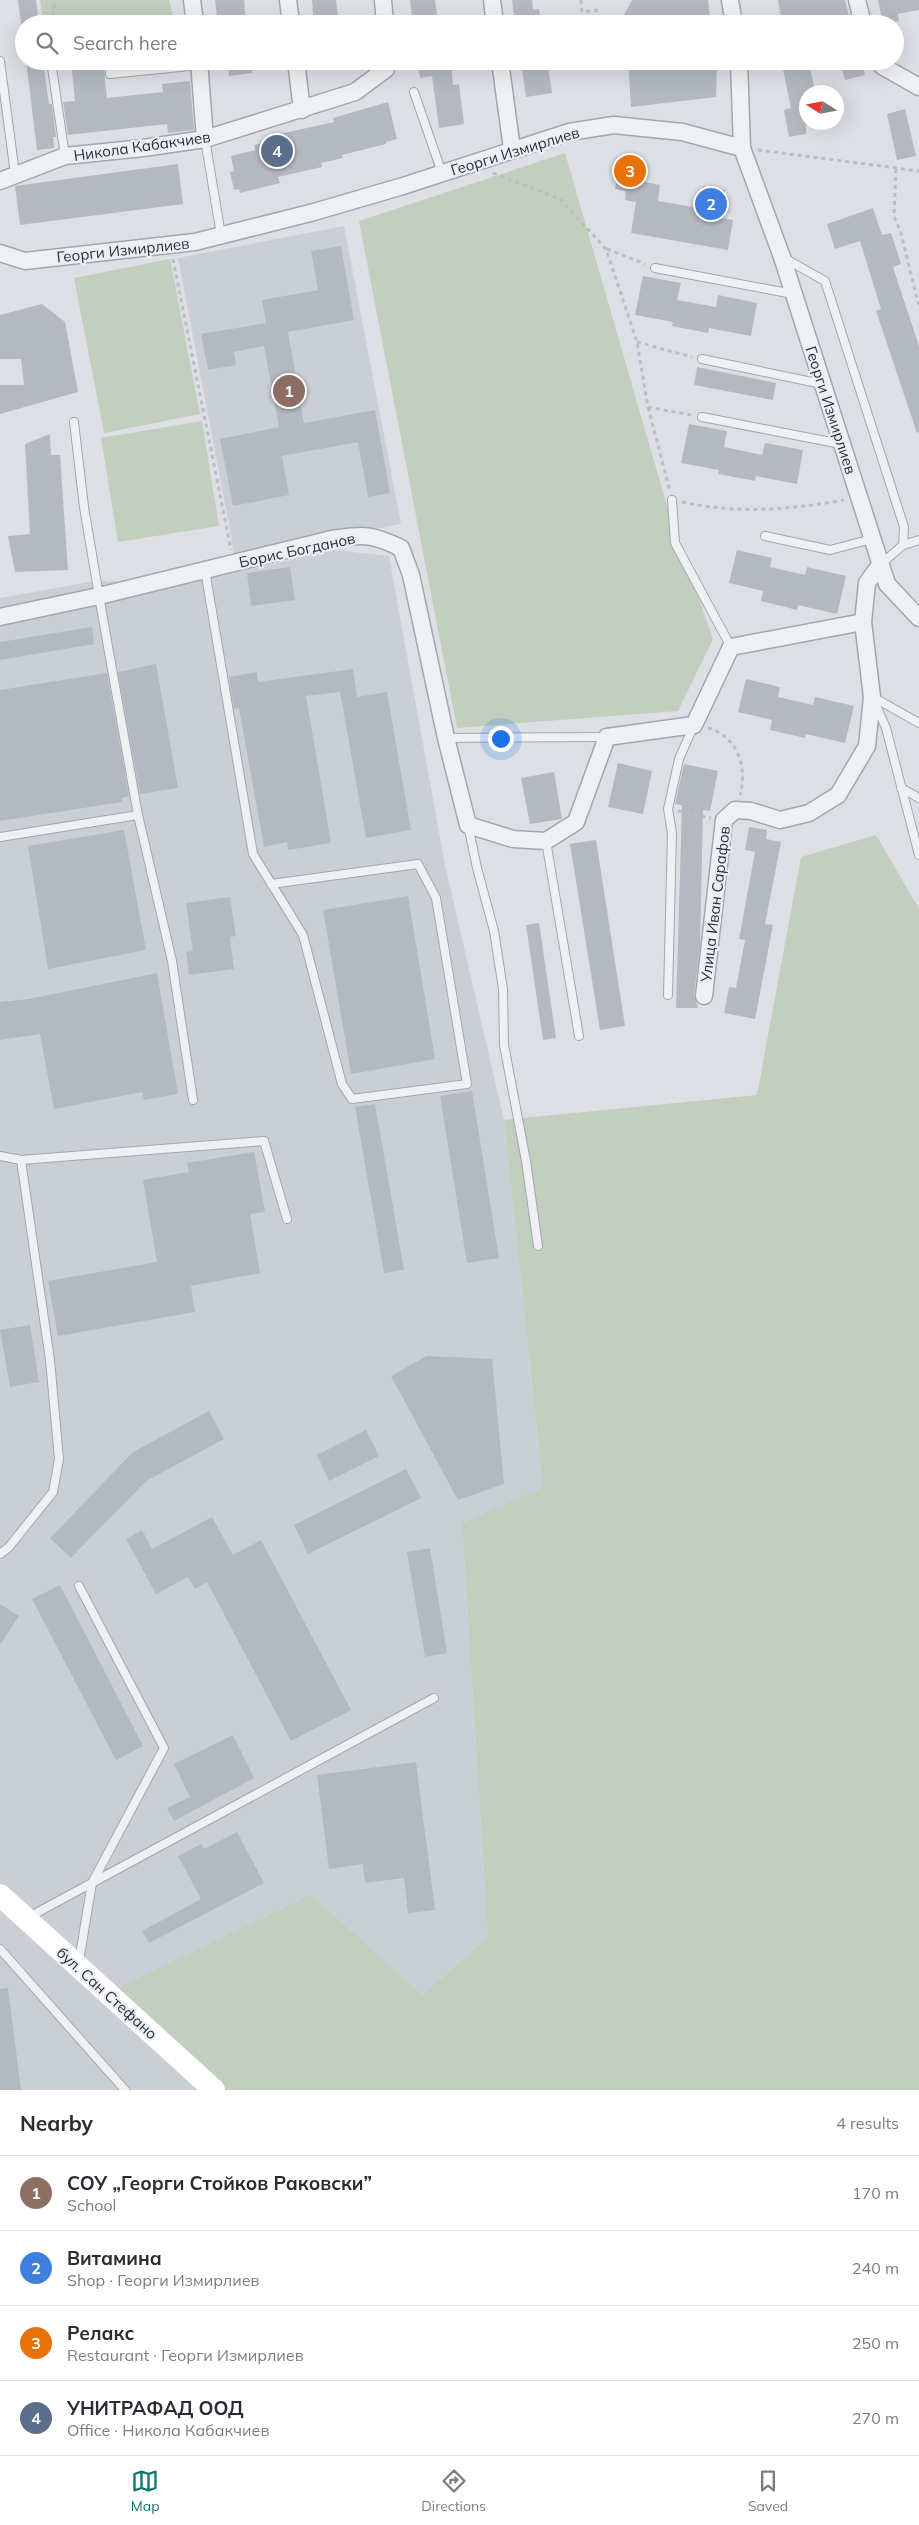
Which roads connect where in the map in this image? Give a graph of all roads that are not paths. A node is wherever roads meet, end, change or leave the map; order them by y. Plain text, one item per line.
1 (192, 0) edge
2 (288, 0) edge
3 (383, 0) edge
4 (492, 0) edge
5 (730, 0) edge
6 (857, 0) edge
7 (194, 15) edge
8 (290, 15) edge
9 (384, 15) edge
10 (494, 15) edge
11 (732, 15) edge
12 (861, 15) edge
13 (0, 61) edge
14 (52, 70) edge
15 (110, 70) edge
16 (143, 70) edge
17 (200, 70) edge
18 (297, 70) edge
19 (385, 70) edge
20 (501, 70) edge
21 (739, 70) edge
22 (889, 70) edge
23 (919, 87) edge
24 (414, 92) dead end
25 (302, 110) junction
26 (205, 139) junction
27 (742, 148) junction
28 (512, 149) junction
29 (65, 156) junction
30 (442, 173) junction
31 (7, 178) edge
32 (221, 236) junction
33 (0, 253) edge
34 (782, 257) junction
35 (656, 268) road end
36 (794, 294) junction
37 (702, 359) road end
38 (822, 384) junction
39 (702, 417) road end
40 (74, 422) dead end
41 (842, 444) junction
42 (672, 500) road end
43 (765, 536) dead end
44 (872, 539) junction
45 (919, 540) edge
46 (903, 545) junction
47 (880, 565) junction
48 (206, 570) junction
49 (99, 596) junction
50 (0, 617) edge
51 (919, 618) edge
52 (863, 622) junction
53 (731, 647) junction
54 (872, 697) junction
55 (919, 723) edge
56 (694, 725) junction
57 (607, 736) junction
58 (446, 738) junction
59 (901, 788) junction
60 (919, 798) edge
61 (138, 815) junction
62 (468, 825) junction
63 (0, 837) edge
64 (546, 841) junction
65 (919, 855) edge
66 (271, 884) junction
67 (668, 996) dead end
68 (704, 996) dead end
69 (579, 1036) dead end
70 (193, 1100) dead end
71 (0, 1156) edge
72 (21, 1160) junction
73 (288, 1219) dead end
74 (538, 1246) dead end
75 (0, 1554) edge
76 (79, 1586) dead end
77 (434, 1698) dead end
78 (92, 1883) junction
79 (0, 1896) edge
80 (26, 1919) junction
81 (0, 1949) edge
82 (78, 1967) junction
83 (125, 2090) edge
84 (214, 2090) edge

1 - 7 street
2 - 8 street
3 - 9 street
4 - 10 street
5 - 11 street
6 - 12 street
13 - 31 lane
14 - 29 lane
15 - 16 lane
17 - 26 street
18 - 25 street
19 - 25 street, Никола Кабакчиев
20 - 28 street
21 - 27 street
22 - 23 street
24 - 30 lane
25 - 26 street, Никола Кабакчиев
26 - 29 street, Никола Кабакчиев
26 - 32 lane
27 - 28 street, Георги Измирлиев
27 - 34 street, Георги Измирлиев
28 - 30 street, Георги Измирлиев
29 - 31 street, Никола Кабакчиев
30 - 32 street, Георги Измирлиев
32 - 33 street, Георги Измирлиев
34 - 36 street, Георги Измирлиев
34 - 46 lane
35 - 36 lane
36 - 38 street, Георги Измирлиев
37 - 38 lane
38 - 41 street, Георги Измирлиев
39 - 41 lane
40 - 49 lane
41 - 44 street, Георги Измирлиев
42 - 53 lane
43 - 44 lane
44 - 47 street, Георги Измирлиев
45 - 46 lane
46 - 47 lane
47 - 51 street, Георги Измирлиев
47 - 52 street, Улица Иван Сарафов
48 - 49 street, Борис Богданов
48 - 58 street, Борис Богданов
48 - 66 lane
49 - 50 street, Борис Богданов
49 - 61 lane
52 - 53 street
52 - 54 street, Улица Иван Сарафов
53 - 56 street
54 - 55 lane
54 - 59 lane
54 - 68 street, Улица Иван Сарафов
56 - 57 street
56 - 67 lane
57 - 58 lane
57 - 64 street
58 - 62 street, Борис Богданов
59 - 60 lane
59 - 65 lane
61 - 63 lane
61 - 70 lane
62 - 64 street
62 - 74 lane
64 - 69 lane
66 - 66 lane
71 - 72 lane
72 - 73 lane
72 - 75 lane
76 - 78 lane
77 - 78 lane
78 - 80 lane
78 - 82 lane
79 - 80 main road, бул. Сан Стефано
80 - 82 main road, бул. Сан Стефано
81 - 83 lane
82 - 84 main road, бул. Сан Стефано

